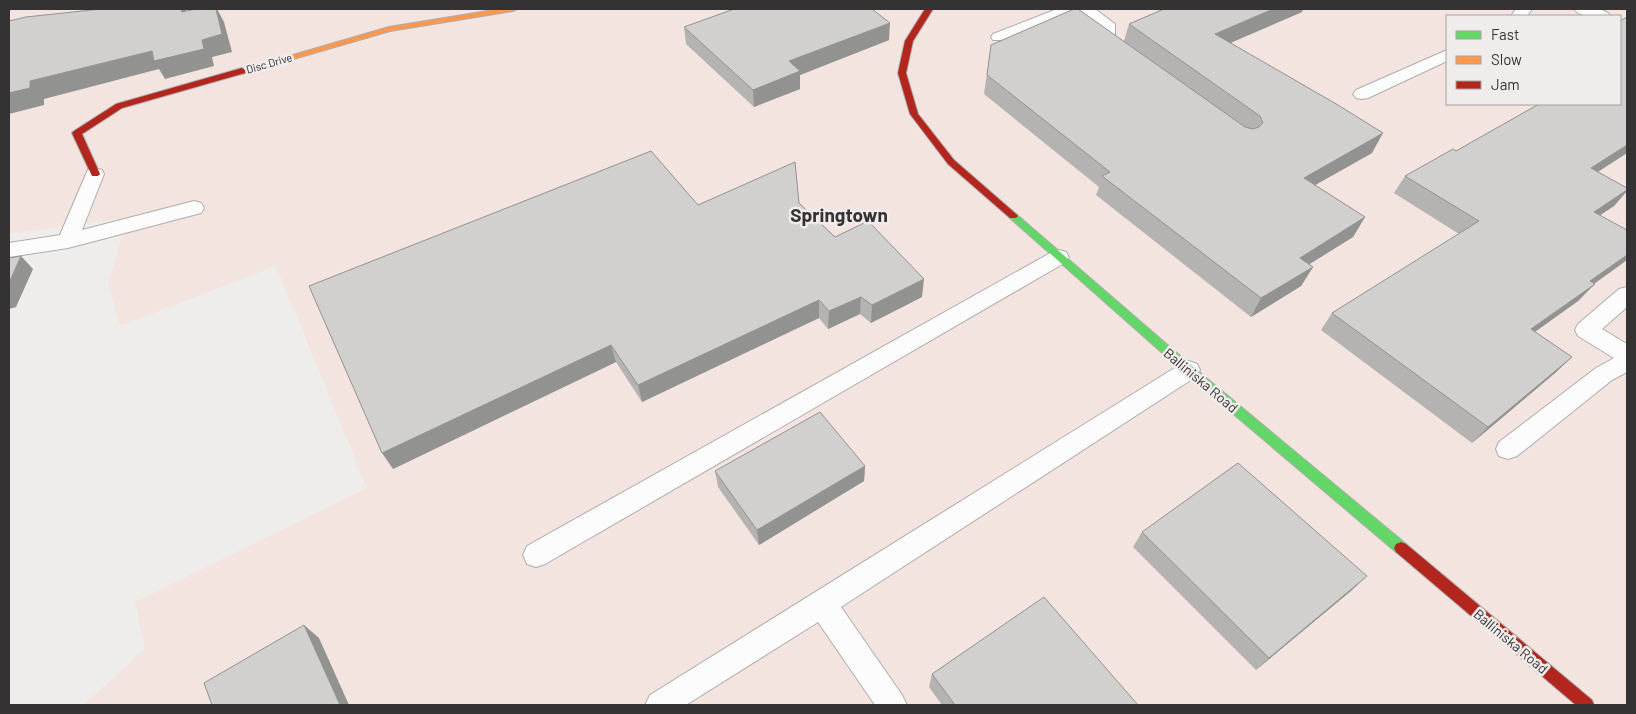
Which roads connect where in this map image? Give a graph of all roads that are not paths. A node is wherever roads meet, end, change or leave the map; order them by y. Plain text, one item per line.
1 (513, 9) edge
2 (929, 9) edge
3 (1070, 9) edge
4 (1085, 9) edge
5 (1582, 9) edge
6 (1600, 15) edge
7 (999, 37) dead end
8 (1446, 56) edge
9 (1131, 58) edge
10 (1362, 94) dead end
11 (94, 174) joint
12 (194, 208) dead end
13 (68, 241) junction
14 (9, 250) edge
15 (1059, 257) junction
16 (1627, 294) edge
17 (1627, 355) edge
18 (1627, 362) edge
19 (1189, 370) junction
20 (1508, 449) dead end
21 (536, 555) dead end
22 (822, 604) junction
23 (660, 705) edge
24 (892, 705) edge
25 (1587, 705) edge

1 - 11 street, Disc Drive
2 - 15 street, Balliniska Road
3 - 7 lane
4 - 9 lane
5 - 6 lane
8 - 10 lane
11 - 13 lane
12 - 13 lane
13 - 14 lane
15 - 19 street, Balliniska Road
15 - 21 lane
16 - 17 lane
18 - 20 lane
19 - 22 lane
19 - 25 street, Balliniska Road
22 - 23 lane
22 - 24 lane

